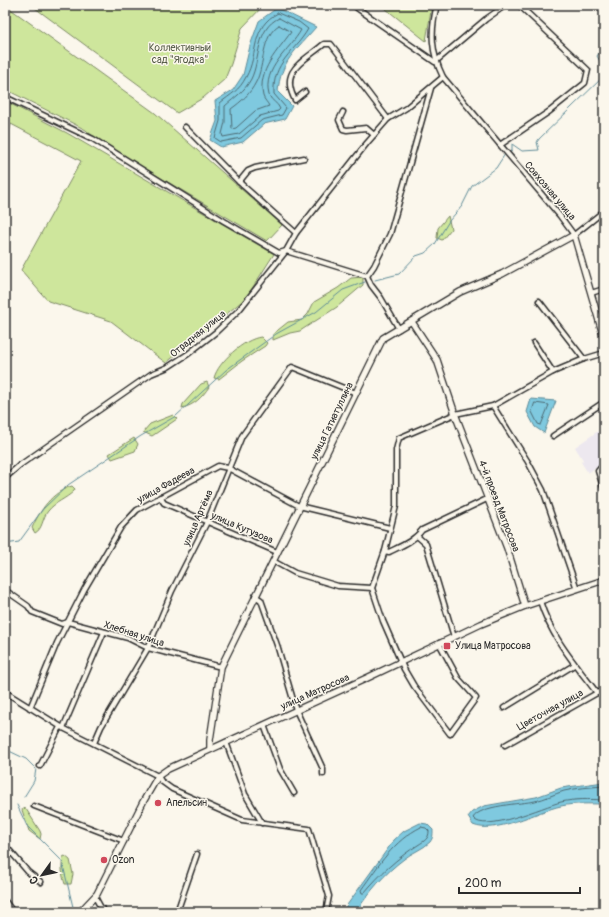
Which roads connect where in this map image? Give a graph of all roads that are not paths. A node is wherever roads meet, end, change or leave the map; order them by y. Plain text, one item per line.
1 (436, 5) edge
2 (506, 5) edge
3 (519, 5) edge
4 (357, 8) dead end
5 (435, 62) junction
6 (443, 77) junction
7 (431, 87) junction
8 (305, 92) dead end
9 (5, 97) edge
10 (342, 112) dead end
11 (388, 119) junction
12 (185, 127) dead end
13 (374, 135) junction
14 (500, 145) junction
15 (304, 158) dead end
16 (239, 182) junction
17 (604, 211) edge
18 (296, 233) junction
19 (574, 235) junction
20 (286, 251) junction
21 (367, 276) junction
22 (604, 289) edge
23 (591, 293) junction
24 (540, 301) dead end
25 (412, 322) junction
26 (602, 322) edge
27 (399, 329) junction
28 (604, 338) edge
29 (534, 344) dead end
30 (604, 354) edge
31 (584, 359) junction
32 (553, 372) junction
33 (356, 393) junction
34 (604, 402) edge
35 (493, 406) junction
36 (455, 414) junction
37 (554, 436) dead end
38 (604, 464) edge
39 (228, 468) junction
40 (5, 478) edge
41 (604, 490) edge
42 (160, 497) junction
43 (487, 499) junction
44 (299, 506) junction
45 (207, 522) junction
46 (390, 528) junction
47 (417, 536) junction
48 (385, 551) junction
49 (277, 552) junction
50 (272, 561) junction
51 (604, 580) edge
52 (372, 588) junction
53 (577, 589) junction
54 (5, 590) edge
55 (255, 596) junction
56 (540, 601) junction
57 (525, 606) junction
58 (68, 622) junction
59 (104, 632) junction
60 (454, 636) junction
61 (439, 644) junction
62 (148, 648) junction
63 (402, 662) junction
64 (574, 665) junction
65 (221, 667) junction
66 (604, 691) edge
67 (5, 692) edge
68 (597, 693) junction
69 (30, 708) junction
70 (504, 708) dead end
71 (296, 710) junction
72 (264, 725) junction
73 (62, 728) junction
74 (226, 742) junction
75 (94, 743) junction
76 (505, 745) dead end
77 (210, 749) junction
78 (40, 766) dead end
79 (323, 774) dead end
80 (158, 776) junction
81 (294, 793) dead end
82 (34, 806) dead end
83 (262, 823) junction
84 (124, 841) junction
85 (5, 845) edge
86 (197, 854) dead end
87 (41, 882) dead end
88 (96, 896) junction
89 (5, 901) edge
90 (101, 910) edge
91 (13, 912) edge
92 (80, 912) edge
93 (106, 912) edge
94 (177, 912) edge
95 (326, 912) edge

1 - 5 street
2 - 5 street
3 - 14 street
4 - 5 street
5 - 6 street, Совхозная улица
6 - 7 street, Отрадная улица
6 - 14 street, Совхозная улица
7 - 11 street, Отрадная улица
7 - 21 street
8 - 11 street
9 - 20 street
10 - 13 street
11 - 13 street, Отрадная улица
12 - 16 street
13 - 18 street, Отрадная улица
14 - 19 street, Совхозная улица
15 - 16 street
16 - 18 street
17 - 19 street, улица Гатиатуллина
18 - 20 street, Отрадная улица
19 - 23 street, Совхозная улица
19 - 25 street, улица Гатиатуллина
20 - 21 street
20 - 40 street, Отрадная улица
21 - 27 street
22 - 23 street
23 - 26 street, Совхозная улица
24 - 31 street
25 - 27 street, улица Гатиатуллина
25 - 36 street, 4-й проезд Матросова
26 - 28 street, Совхозная улица
27 - 33 street, улица Гатиатуллина
29 - 32 street
30 - 31 street
31 - 32 street
32 - 35 street
33 - 39 street, улица Артёма
33 - 44 street, улица Гатиатуллина
34 - 37 street
35 - 36 street
35 - 53 street
36 - 43 street, 4-й проезд Матросова
36 - 46 street
38 - 41 street
39 - 42 street, улица Фадеева
39 - 44 street
39 - 45 street, улица Артёма
42 - 45 street, улица Кутузова
42 - 58 street, улица Фадеева
43 - 47 street
43 - 57 street, 4-й проезд Матросова
44 - 46 street
44 - 49 street, улица Гатиатуллина
45 - 49 street, улица Кутузова
45 - 62 street, улица Артёма
46 - 48 street
47 - 48 street
47 - 60 street
48 - 52 street
49 - 50 street, улица Гатиатуллина
50 - 52 street
50 - 55 street, улица Гатиатуллина
51 - 53 street, улица Матросова
52 - 63 street
53 - 56 street, улица Матросова
54 - 58 street, Хлебная улица
55 - 65 street, улица Гатиатуллина
55 - 71 street
56 - 57 street, улица Матросова
56 - 64 street
57 - 60 street, улица Матросова
58 - 59 street, Хлебная улица
58 - 69 street, улица Фадеева
59 - 62 street, Хлебная улица
59 - 73 street
60 - 61 street, улица Матросова
61 - 63 street, улица Матросова
61 - 63 street
62 - 65 street, Хлебная улица
62 - 75 street, улица Артёма
63 - 71 street, улица Матросова
64 - 68 street
64 - 70 street
65 - 77 street, улица Гатиатуллина
66 - 68 street, Цветочная улица
67 - 69 street
68 - 76 street, Цветочная улица
69 - 73 street
71 - 72 street, улица Матросова
71 - 79 street
72 - 74 street, улица Матросова
72 - 81 street
73 - 75 street
73 - 78 street
74 - 77 street, улица Матросова
74 - 83 street
75 - 80 street
77 - 80 street, улица Матросова
80 - 83 street
80 - 84 street
82 - 84 street
83 - 95 street
84 - 88 street
85 - 87 street
86 - 94 street
88 - 90 street
88 - 92 street
89 - 91 street
90 - 93 street

